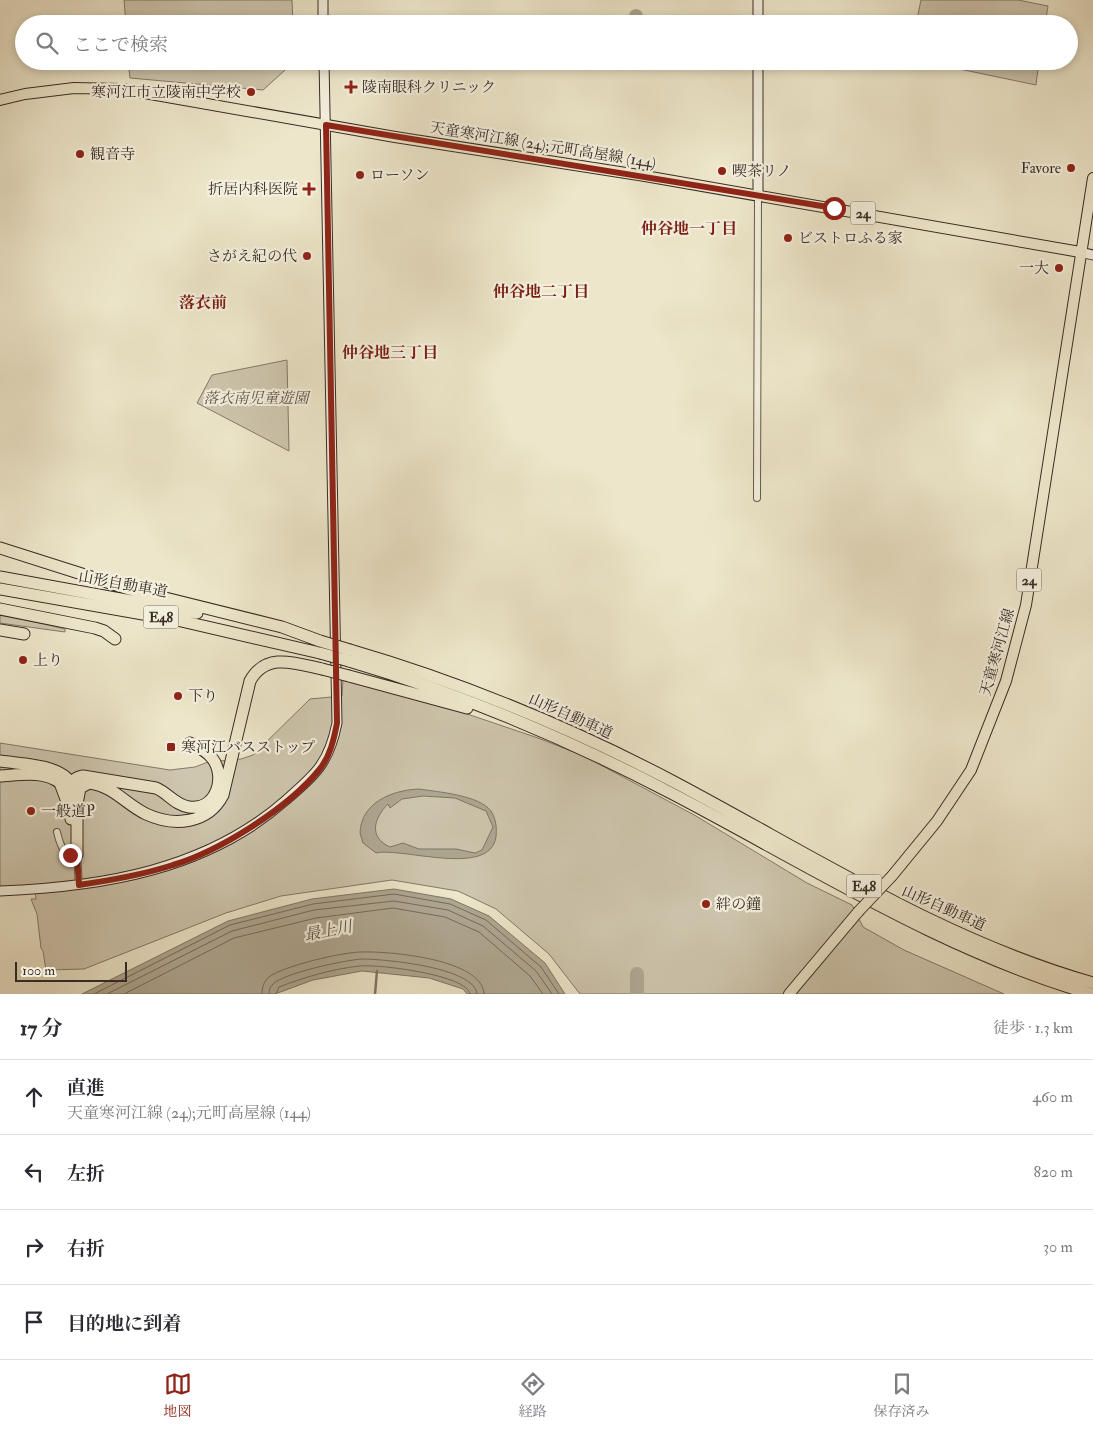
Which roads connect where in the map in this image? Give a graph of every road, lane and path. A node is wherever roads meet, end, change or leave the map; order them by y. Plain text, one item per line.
1 (323, 0) edge
2 (758, 0) edge
3 (323, 15) edge
4 (758, 15) edge
5 (324, 70) edge
6 (758, 70) edge
7 (0, 100) edge
8 (326, 125) junction
9 (1093, 178) edge
10 (758, 196) junction
11 (1080, 252) junction
12 (1093, 255) edge
13 (757, 498) dead end
14 (0, 548) edge
15 (0, 577) edge
16 (0, 589) edge
17 (0, 609) edge
18 (0, 630) edge
19 (24, 634) dead end
20 (115, 639) dead end
21 (320, 641) junction
22 (350, 656) junction
23 (552, 736) junction
24 (190, 743) dead end
25 (0, 761) edge
26 (0, 776) edge
27 (71, 782) junction
28 (77, 804) junction
29 (71, 819) junction
30 (57, 832) dead end
31 (77, 855) junction
32 (79, 885) junction
33 (0, 891) edge
34 (1093, 983) edge
35 (789, 994) edge
36 (1092, 994) edge

1 - 3 street
2 - 4 street
5 - 8 street
6 - 10 street
7 - 8 main road, 天童寒河江線 (24);元町高屋線 (144) / 24
8 - 10 main road, 天童寒河江線 (24);元町高屋線 (144) / 24
8 - 32 street
9 - 11 main road, 天童寒河江線
10 - 11 main road, 天童寒河江線 (24);元町高屋線 (144) / 24
10 - 13 street
11 - 12 street
11 - 35 main road, 天童寒河江線 / 24, bridge
14 - 21 highway
15 - 21 highway, 山形自動車道 / E48
16 - 22 highway, 山形自動車道 / E48, bridge
17 - 20 highway
18 - 19 highway
21 - 22 highway, 山形自動車道 / E48, bridge
22 - 23 highway, 山形自動車道 / E48
22 - 34 highway, 山形自動車道 / E48
23 - 28 highway, bridge
23 - 36 highway, 山形自動車道 / E48
24 - 27 highway
25 - 27 highway
26 - 29 highway
27 - 28 highway
27 - 29 highway
28 - 31 highway
29 - 31 highway
30 - 31 street
31 - 32 street
32 - 33 street

